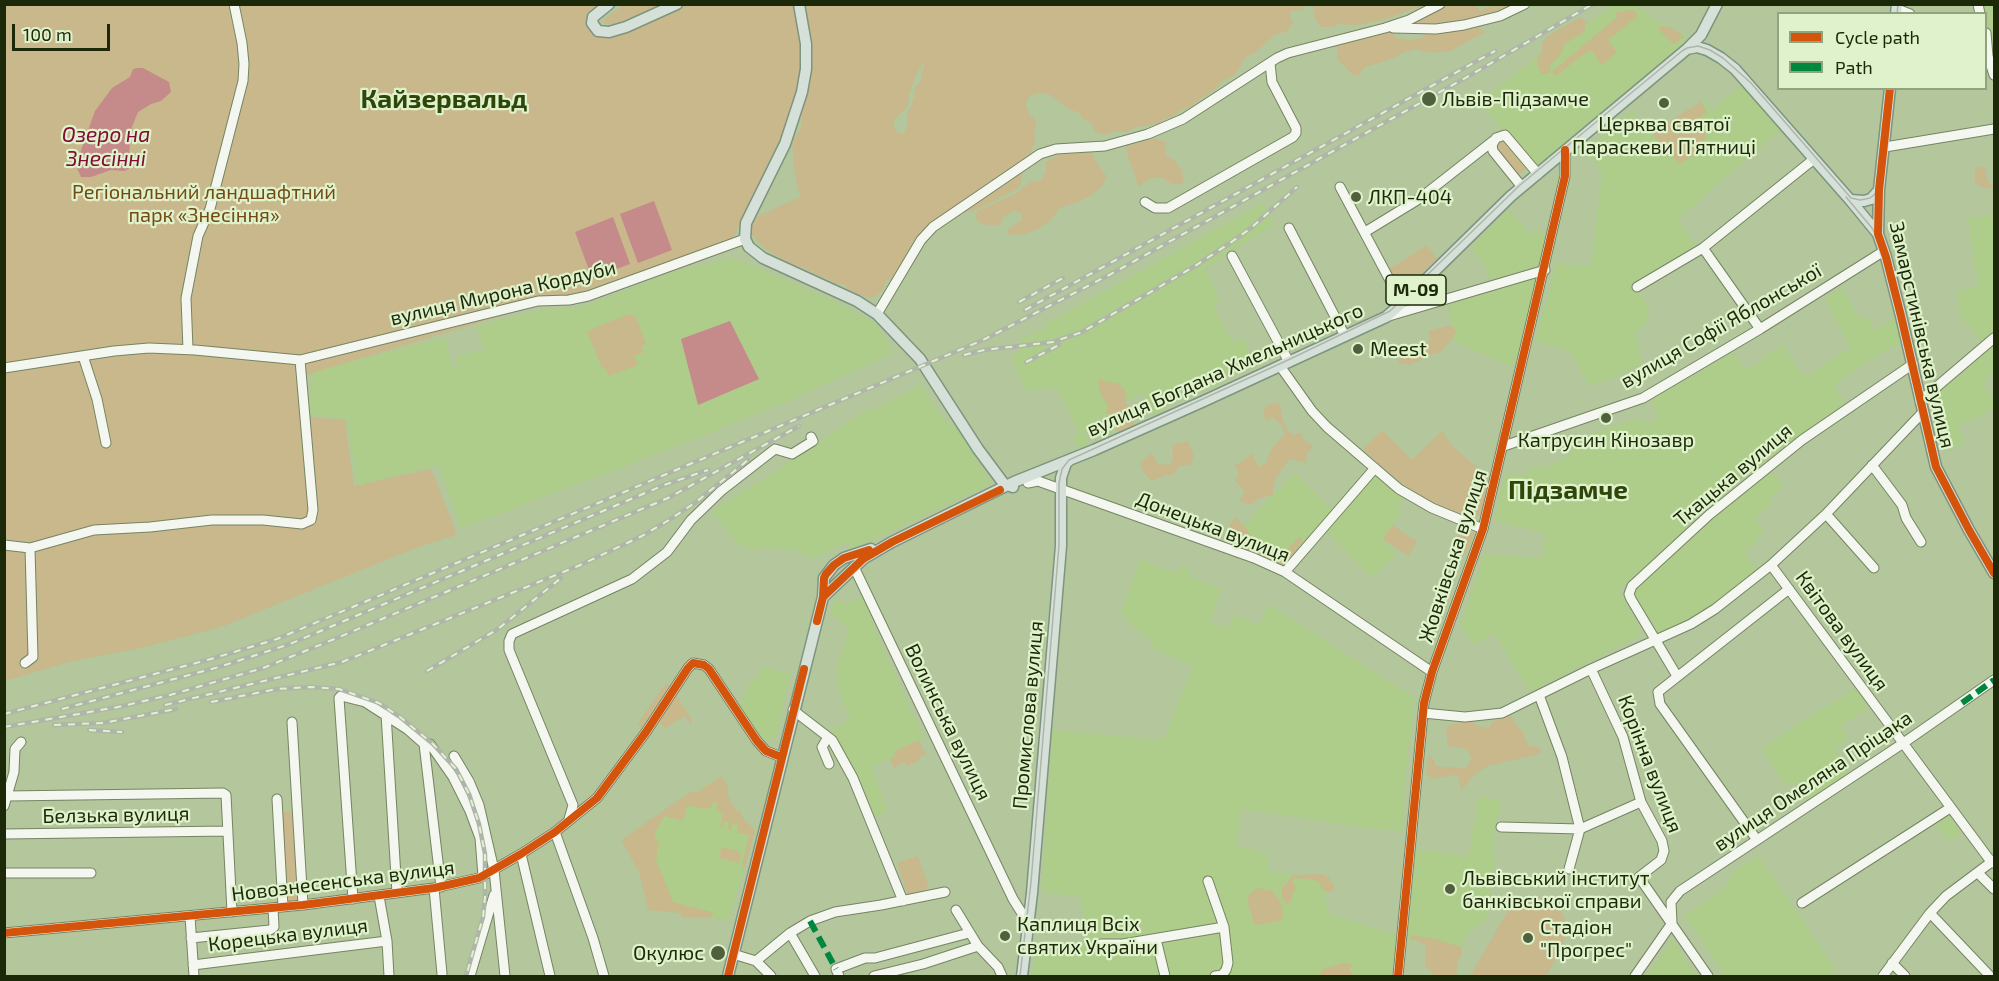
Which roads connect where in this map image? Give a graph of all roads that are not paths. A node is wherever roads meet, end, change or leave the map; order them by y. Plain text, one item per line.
1 (609, 4) edge
2 (677, 4) edge
3 (799, 4) edge
4 (1440, 4) edge
5 (1525, 4) edge
6 (1717, 4) edge
7 (232, 6) edge
8 (1385, 28) junction
9 (1687, 49) junction
10 (1987, 55) edge
11 (1270, 63) junction
12 (1995, 75) edge
13 (1890, 90) edge
14 (1995, 129) edge
15 (1493, 141) junction
16 (1885, 147) junction
17 (1565, 150) junction
18 (1814, 159) junction
19 (1538, 174) junction
20 (1340, 187) dead end
21 (1522, 187) junction
22 (1879, 190) junction
23 (1850, 200) junction
24 (1145, 202) dead end
25 (1289, 228) dead end
26 (1365, 232) junction
27 (1878, 234) junction
28 (745, 239) junction
29 (1703, 248) junction
30 (1884, 251) junction
31 (1232, 256) dead end
32 (1545, 270) junction
33 (1637, 287) dead end
34 (1402, 303) junction
35 (877, 314) junction
36 (1386, 317) junction
37 (1760, 329) junction
38 (1345, 336) junction
39 (1995, 338) edge
40 (188, 350) junction
41 (83, 356) junction
42 (300, 360) junction
43 (1284, 364) junction
44 (1913, 364) junction
45 (4, 368) edge
46 (1922, 406) junction
47 (811, 437) dead end
48 (106, 442) dead end
49 (1504, 446) junction
50 (1068, 462) junction
51 (1872, 465) junction
52 (1375, 468) junction
53 (1025, 484) junction
54 (1007, 486) junction
55 (1061, 490) junction
56 (1826, 514) junction
57 (941, 519) junction
58 (1483, 529) junction
59 (892, 542) junction
60 (1922, 542) dead end
61 (4, 545) edge
62 (30, 548) junction
63 (844, 558) junction
64 (1771, 565) junction
65 (854, 567) junction
66 (1874, 568) dead end
67 (1285, 572) junction
68 (1995, 573) edge
69 (824, 578) junction
70 (839, 583) junction
71 (1789, 589) junction
72 (823, 597) junction
73 (1656, 639) junction
74 (25, 663) dead end
75 (1591, 669) junction
76 (1432, 672) junction
77 (1677, 676) junction
78 (1995, 680) edge
79 (1539, 695) junction
80 (793, 710) junction
81 (1424, 713) junction
82 (386, 714) junction
83 (292, 722) dead end
84 (828, 737) junction
85 (21, 742) dead end
86 (424, 744) junction
87 (1902, 744) junction
88 (454, 756) dead end
89 (782, 757) junction
90 (829, 764) dead end
91 (7, 796) junction
92 (597, 798) junction
93 (277, 799) dead end
94 (571, 799) junction
95 (1641, 802) junction
96 (4, 806) edge
97 (1950, 808) junction
98 (566, 823) junction
99 (1501, 828) dead end
100 (1580, 829) junction
101 (228, 831) junction
102 (555, 832) junction
103 (4, 834) edge
104 (1757, 840) junction
105 (521, 854) junction
106 (1993, 861) edge
107 (1569, 869) dead end
108 (494, 870) junction
109 (4, 873) edge
110 (91, 873) dead end
111 (1978, 873) junction
112 (483, 876) junction
113 (1208, 881) dead end
114 (438, 887) junction
115 (1995, 889) edge
116 (495, 890) junction
117 (945, 892) dead end
118 (397, 893) junction
119 (379, 896) junction
120 (353, 899) junction
121 (903, 901) junction
122 (1802, 903) dead end
123 (303, 905) junction
124 (278, 907) junction
125 (956, 910) dead end
126 (232, 912) junction
127 (1929, 914) junction
128 (190, 916) junction
129 (1028, 923) junction
130 (1672, 923) junction
131 (1224, 927) junction
132 (4, 933) edge
133 (790, 933) junction
134 (969, 933) junction
135 (191, 938) junction
136 (1156, 939) junction
137 (387, 941) junction
138 (1101, 944) dead end
139 (978, 946) junction
140 (733, 954) junction
141 (756, 961) junction
142 (1892, 963) junction
143 (193, 966) junction
144 (837, 973) edge
145 (442, 974) dead end
146 (194, 976) edge
147 (389, 976) edge
148 (470, 976) edge
149 (505, 976) edge
150 (550, 976) edge
151 (604, 976) edge
152 (728, 976) edge
153 (771, 976) edge
154 (815, 976) edge
155 (874, 976) edge
156 (1002, 976) edge
157 (1022, 976) edge
158 (1164, 976) edge
159 (1215, 976) edge
160 (1398, 976) edge
161 (1635, 976) edge
162 (1708, 976) edge
163 (1883, 976) edge
164 (1905, 976) edge
165 (1990, 976) edge

1 - 2 main road
3 - 28 main road
4 - 8 street
5 - 8 street
6 - 9 main road, вулиця Богдана Хмельницького
7 - 40 street
8 - 11 street
9 - 17 main road, вулиця Богдана Хмельницького / М-09
9 - 18 main road
10 - 12 street
11 - 24 street
11 - 35 street
13 - 16 main road, Замарстинівська вулиця
14 - 16 street
15 - 19 street
15 - 21 street
15 - 26 street
16 - 22 main road, Замарстинівська вулиця
17 - 19 main road, вулиця Богдана Хмельницького / М-09
17 - 32 street, Жовківська вулиця
18 - 23 main road
18 - 29 street
19 - 21 main road, вулиця Богдана Хмельницького / М-09
20 - 26 street
21 - 34 main road, вулиця Богдана Хмельницького / М-09
22 - 23 main road
22 - 27 main road, Замарстинівська вулиця
23 - 27 main road
25 - 38 street
26 - 34 street
27 - 30 main road, Замарстинівська вулиця
28 - 35 main road
28 - 42 street, вулиця Мирона Кордуби
29 - 33 street
29 - 37 street
30 - 37 street, вулиця Софії Яблонської
30 - 44 main road, Замарстинівська вулиця
31 - 43 street
32 - 36 street
32 - 49 street, Жовківська вулиця
34 - 36 main road, вулиця Богдана Хмельницького / М-09
35 - 54 main road
36 - 38 main road, вулиця Богдана Хмельницького / М-09
37 - 49 street, вулиця Софії Яблонської
38 - 43 main road, вулиця Богдана Хмельницького / М-09
39 - 46 street
40 - 41 street, вулиця Мирона Кордуби
40 - 42 street, вулиця Мирона Кордуби
41 - 45 street, вулиця Мирона Кордуби
41 - 48 street
42 - 62 street
43 - 50 main road, вулиця Богдана Хмельницького / М-09
43 - 52 street
44 - 46 main road, Замарстинівська вулиця
44 - 73 street, Ткацька вулиця
46 - 51 street
46 - 68 main road, Замарстинівська вулиця
47 - 94 street
49 - 58 street, Жовківська вулиця
50 - 53 main road
50 - 54 main road, вулиця Богдана Хмельницького / М-09
50 - 55 main road, Промислова вулиця
51 - 56 street
51 - 60 street
52 - 58 street
52 - 67 street
53 - 54 main road
53 - 55 street, Донецька вулиця
53 - 57 main road
54 - 57 main road, вулиця Богдана Хмельницького / М-09
55 - 67 street, Донецька вулиця
55 - 129 main road, Промислова вулиця
56 - 64 street
56 - 66 street
57 - 59 main road, вулиця Богдана Хмельницького / М-09
58 - 76 street, Жовківська вулиця
59 - 63 main road, вулиця Богдана Хмельницького / М-09
59 - 65 main road, вулиця Богдана Хмельницького / М-09
61 - 62 street
62 - 74 street
63 - 65 main road
63 - 69 main road, вулиця Богдана Хмельницького / М-09
64 - 71 street, Квітова вулиця
64 - 73 street
65 - 70 main road, вулиця Богдана Хмельницького / М-09
65 - 129 street, Волинська вулиця
67 - 76 street, Донецька вулиця
69 - 70 main road
69 - 72 main road
70 - 72 main road, вулиця Богдана Хмельницького / М-09
71 - 77 street
71 - 87 street, Квітова вулиця
72 - 80 main road
73 - 75 street
73 - 77 street, Ткацька вулиця
75 - 79 street
75 - 95 street, Корінна вулиця
76 - 81 street, Жовківська вулиця
77 - 104 street
78 - 87 street, вулиця Омеляна Пріцака
79 - 81 street
79 - 100 street
80 - 84 street
80 - 89 main road
81 - 160 street, Жовківська вулиця
82 - 86 street
82 - 118 street
82 - 120 street
83 - 123 street
84 - 90 street
84 - 121 street
85 - 91 street
86 - 112 street
86 - 114 street
87 - 97 street, Квітова вулиця
87 - 104 street, вулиця Омеляна Пріцака
88 - 108 street
89 - 92 street, Новознесенська вулиця
89 - 140 main road
91 - 96 street
91 - 101 street
92 - 94 street
92 - 98 street, Новознесенська вулиця
93 - 124 street
94 - 98 street
95 - 100 street
95 - 130 street, Корінна вулиця
97 - 106 street, Квітова вулиця
97 - 122 street
98 - 102 street, Новознесенська вулиця
99 - 100 street
100 - 107 street
101 - 103 street, Белзька вулиця
101 - 126 street
102 - 105 street, Новознесенська вулиця
102 - 151 street
104 - 130 street, вулиця Омеляна Пріцака
105 - 108 street, Новознесенська вулиця
105 - 150 street
106 - 111 street
108 - 112 street, Новознесенська вулиця
108 - 116 street
109 - 110 street
111 - 115 street
111 - 127 street
112 - 114 street, Новознесенська вулиця
113 - 131 street
114 - 118 street, Новознесенська вулиця
114 - 145 street
116 - 148 street
116 - 149 street
117 - 121 street
118 - 119 street, Новознесенська вулиця
119 - 120 street, Новознесенська вулиця
119 - 137 street
120 - 123 street, Новознесенська вулиця
121 - 133 street
123 - 124 street, Новознесенська вулиця
124 - 126 street, Новознесенська вулиця
124 - 135 street
125 - 134 street
126 - 128 street, Новознесенська вулиця
127 - 142 street
127 - 165 street
128 - 132 street, Новознесенська вулиця
128 - 135 street
129 - 157 main road, Промислова вулиця
130 - 161 street
130 - 162 street
131 - 136 street
131 - 159 street
133 - 141 street
133 - 154 street
134 - 139 street
134 - 144 street
135 - 143 street
136 - 138 street
136 - 158 street
137 - 143 street, Корецька вулиця
137 - 147 street
139 - 155 street
139 - 156 street
140 - 141 street
140 - 152 main road
141 - 153 street
142 - 163 street
142 - 164 street
143 - 146 street

